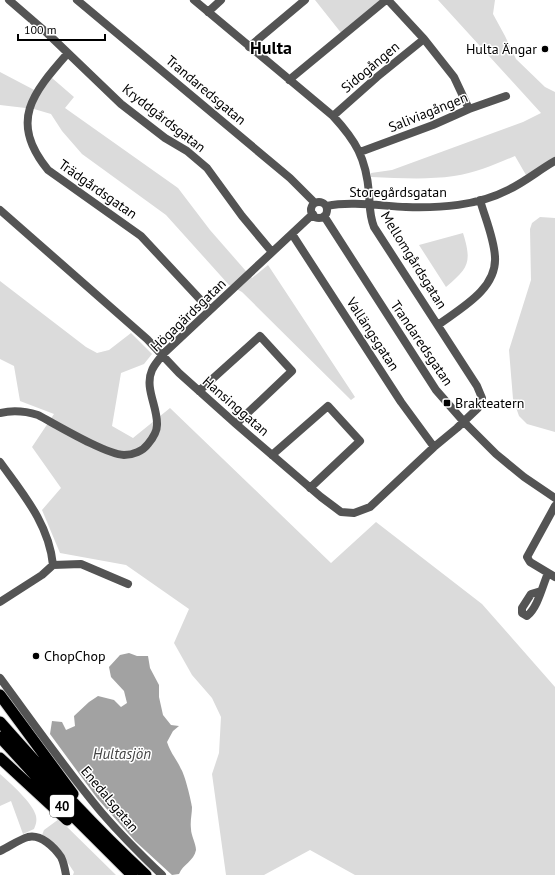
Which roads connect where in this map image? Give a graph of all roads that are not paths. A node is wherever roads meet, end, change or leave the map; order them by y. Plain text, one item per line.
1 (9, 0) edge
2 (77, 0) edge
3 (194, 0) edge
4 (221, 0) edge
5 (305, 0) edge
6 (387, 0) edge
7 (208, 12) junction
8 (424, 39) junction
9 (249, 47) junction
10 (68, 53) junction
11 (289, 80) junction
12 (506, 96) dead end
13 (469, 110) junction
14 (333, 116) junction
15 (360, 152) junction
16 (555, 161) edge
17 (480, 200) junction
18 (315, 203) junction
19 (369, 205) junction
20 (327, 206) junction
21 (0, 210) edge
22 (313, 214) junction
23 (324, 216) junction
24 (292, 234) junction
25 (272, 252) junction
26 (210, 310) junction
27 (438, 325) junction
28 (162, 355) junction
29 (199, 390) junction
30 (0, 412) edge
31 (464, 422) junction
32 (236, 424) junction
33 (434, 447) junction
34 (272, 455) junction
35 (0, 462) edge
36 (310, 488) junction
37 (555, 498) edge
38 (555, 506) edge
39 (53, 565) junction
40 (552, 575) edge
41 (128, 584) dead end
42 (541, 591) dead end
43 (0, 602) edge
44 (0, 678) edge
45 (0, 694) edge
46 (0, 722) edge
47 (0, 737) edge
48 (0, 758) edge
49 (102, 833) junction
50 (0, 851) edge
51 (130, 873) edge
52 (66, 875) edge
53 (146, 875) edge
54 (162, 875) edge

1 - 10 street, Kryddgårdsgatan
2 - 18 street, Trandaredsgatan
3 - 7 street, Mellomgårdsgatan
4 - 7 street
5 - 9 street
6 - 8 street
6 - 11 street
7 - 9 street, Mellomgårdsgatan
8 - 13 street
8 - 14 street, Sidogången
9 - 11 street, Mellomgårdsgatan
10 - 25 street, Kryddgårdsgatan
10 - 26 street, Trädgårdsgatan
11 - 14 street, Mellomgårdsgatan
12 - 13 street, Saliviagången
13 - 15 street, Saliviagången
14 - 15 street, Mellomgårdsgatan
15 - 19 street, Mellomgårdsgatan
16 - 17 street, Storegårdsgatan
17 - 19 street, Storegårdsgatan
17 - 27 street
18 - 20 street
18 - 22 street
19 - 20 street, Storegårdsgatan
19 - 27 street, Mellomgårdsgatan
20 - 23 street
21 - 28 street, Hansinggatan
22 - 23 street
22 - 24 street, Högagärdsgatan
23 - 31 street, Trandaredsgatan
24 - 25 street, Högagärdsgatan
24 - 33 street, Vallängsgatan
25 - 26 street, Högagärdsgatan
26 - 28 street, Högagärdsgatan
27 - 31 street, Mellomgårdsgatan
28 - 29 street, Hansinggatan
28 - 30 street, Högagärdsgatan
29 - 32 street, Hansinggatan
29 - 32 street
31 - 33 street, Hansinggatan
31 - 37 street, Trandaredsgatan
32 - 34 street, Hansinggatan
33 - 36 street, Hansinggatan
34 - 36 street, Hansinggatan
34 - 36 street
35 - 39 street
38 - 40 street
39 - 41 street
39 - 43 street
40 - 42 street
44 - 54 street, Enedalsgatan
45 - 49 highway
46 - 49 highway, 40
47 - 51 highway, 40
48 - 51 highway
49 - 53 highway, 40
50 - 52 street

